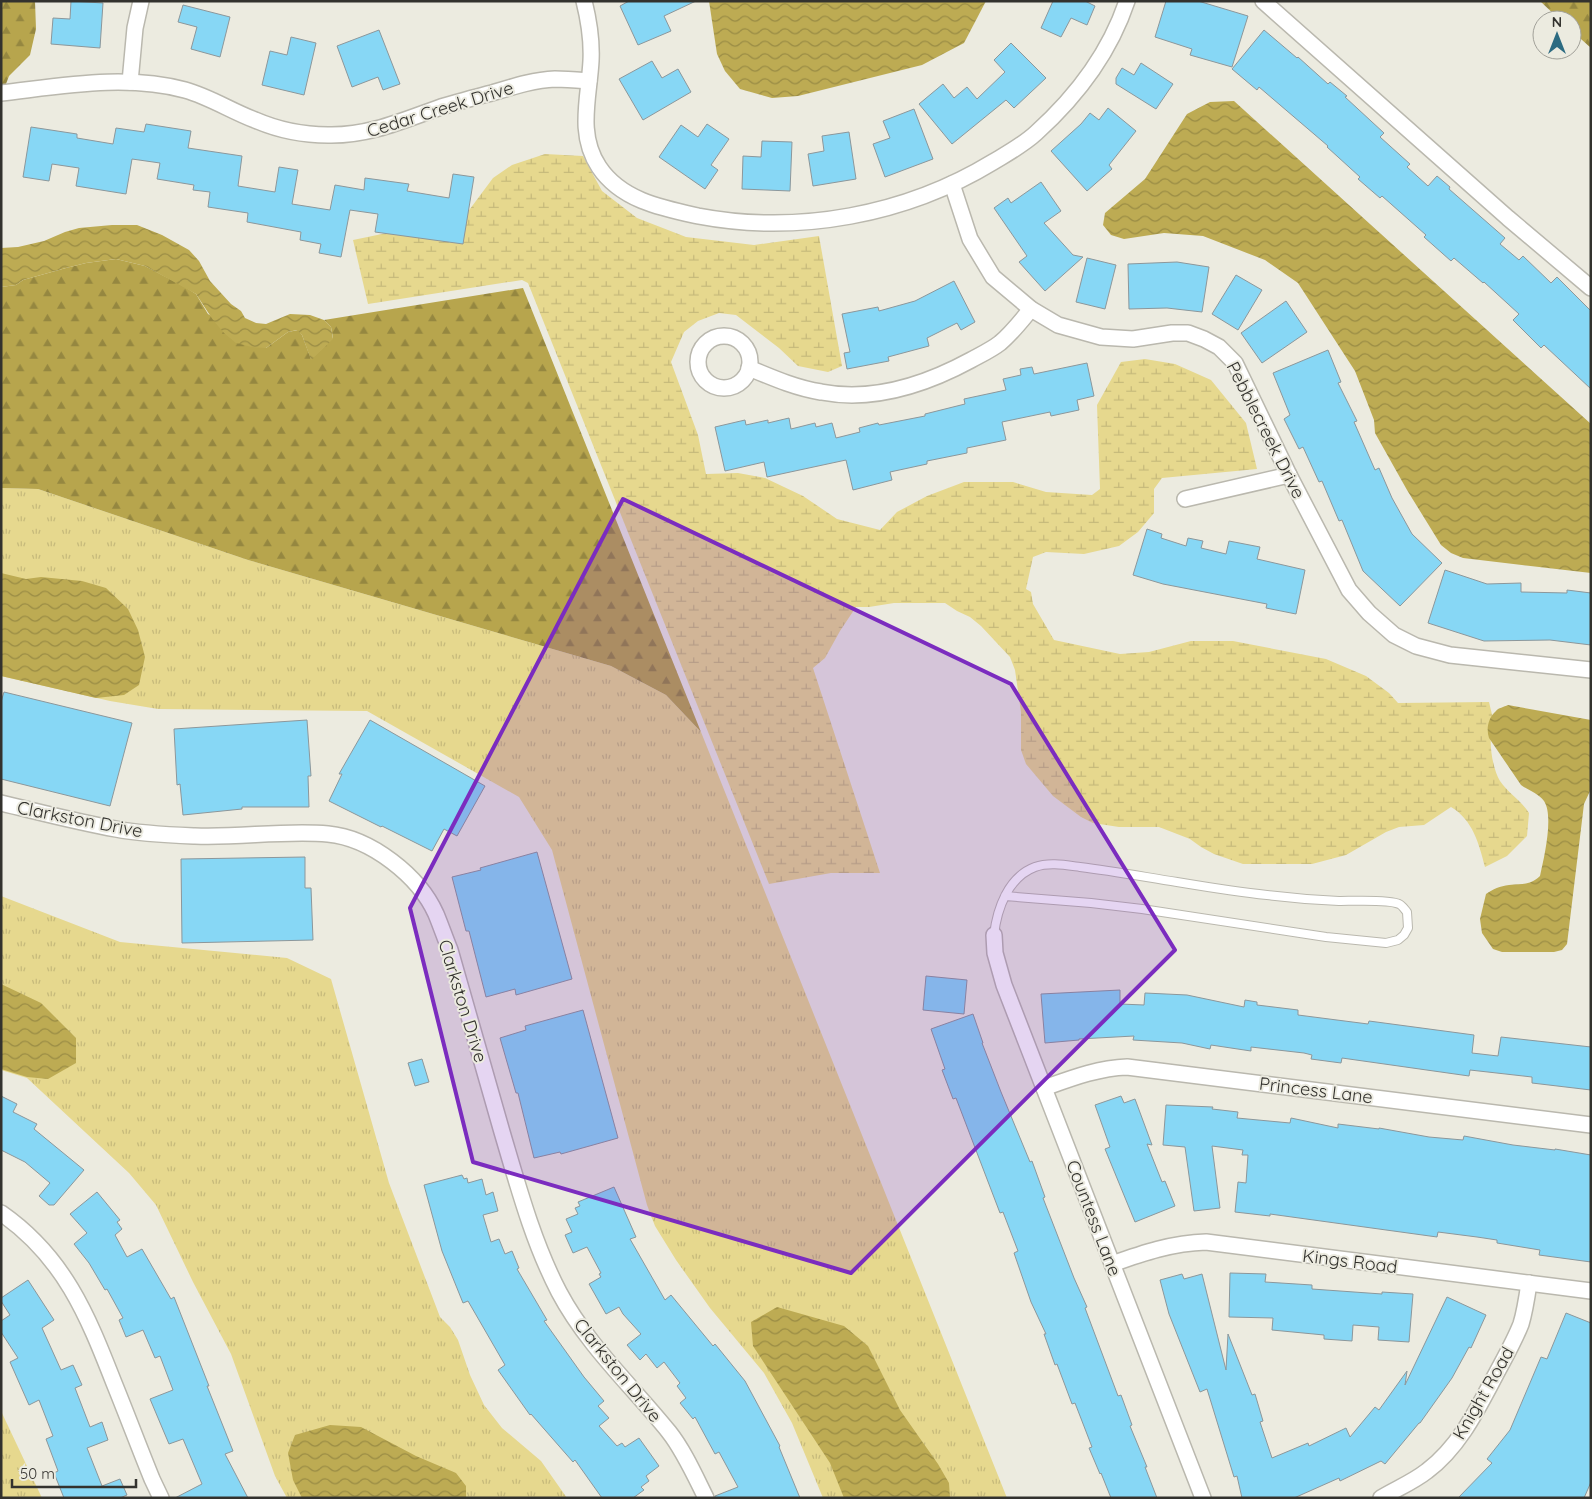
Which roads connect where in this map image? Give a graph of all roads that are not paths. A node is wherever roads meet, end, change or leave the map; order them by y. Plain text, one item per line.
1 (141, 1) edge
2 (584, 1) edge
3 (1127, 1) edge
4 (1263, 1) edge
5 (589, 81) junction
6 (130, 82) junction
7 (1, 92) edge
8 (952, 184) junction
9 (1591, 288) edge
10 (1031, 309) junction
11 (749, 368) dead end
12 (1289, 475) junction
13 (1185, 499) dead end
14 (1591, 670) edge
15 (1, 803) edge
16 (1005, 896) junction
17 (994, 935) joint
18 (1044, 1088) junction
19 (1591, 1125) edge
20 (1, 1213) edge
21 (1112, 1264) junction
22 (1528, 1283) junction
23 (1591, 1291) edge
24 (161, 1498) edge
25 (706, 1498) edge
26 (1204, 1498) edge
27 (1381, 1498) edge

1 - 6 street
2 - 5 street
3 - 8 street
4 - 9 street
5 - 6 street, Cedar Creek Drive
5 - 8 street
6 - 7 street, Cedar Creek Drive
8 - 10 street, Pebblecreek Drive
10 - 11 street
10 - 12 street, Pebblecreek Drive
12 - 13 street
12 - 14 street, Pebblecreek Drive
15 - 25 street, Clarkston Drive
16 - 16 lane
16 - 17 lane
17 - 18 street, Countess Lane
18 - 19 street, Princess Lane
18 - 21 street, Countess Lane
20 - 24 street
21 - 22 street, Kings Road
21 - 26 street, Countess Lane
22 - 23 street, Kings Road
22 - 27 street, Knight Road

